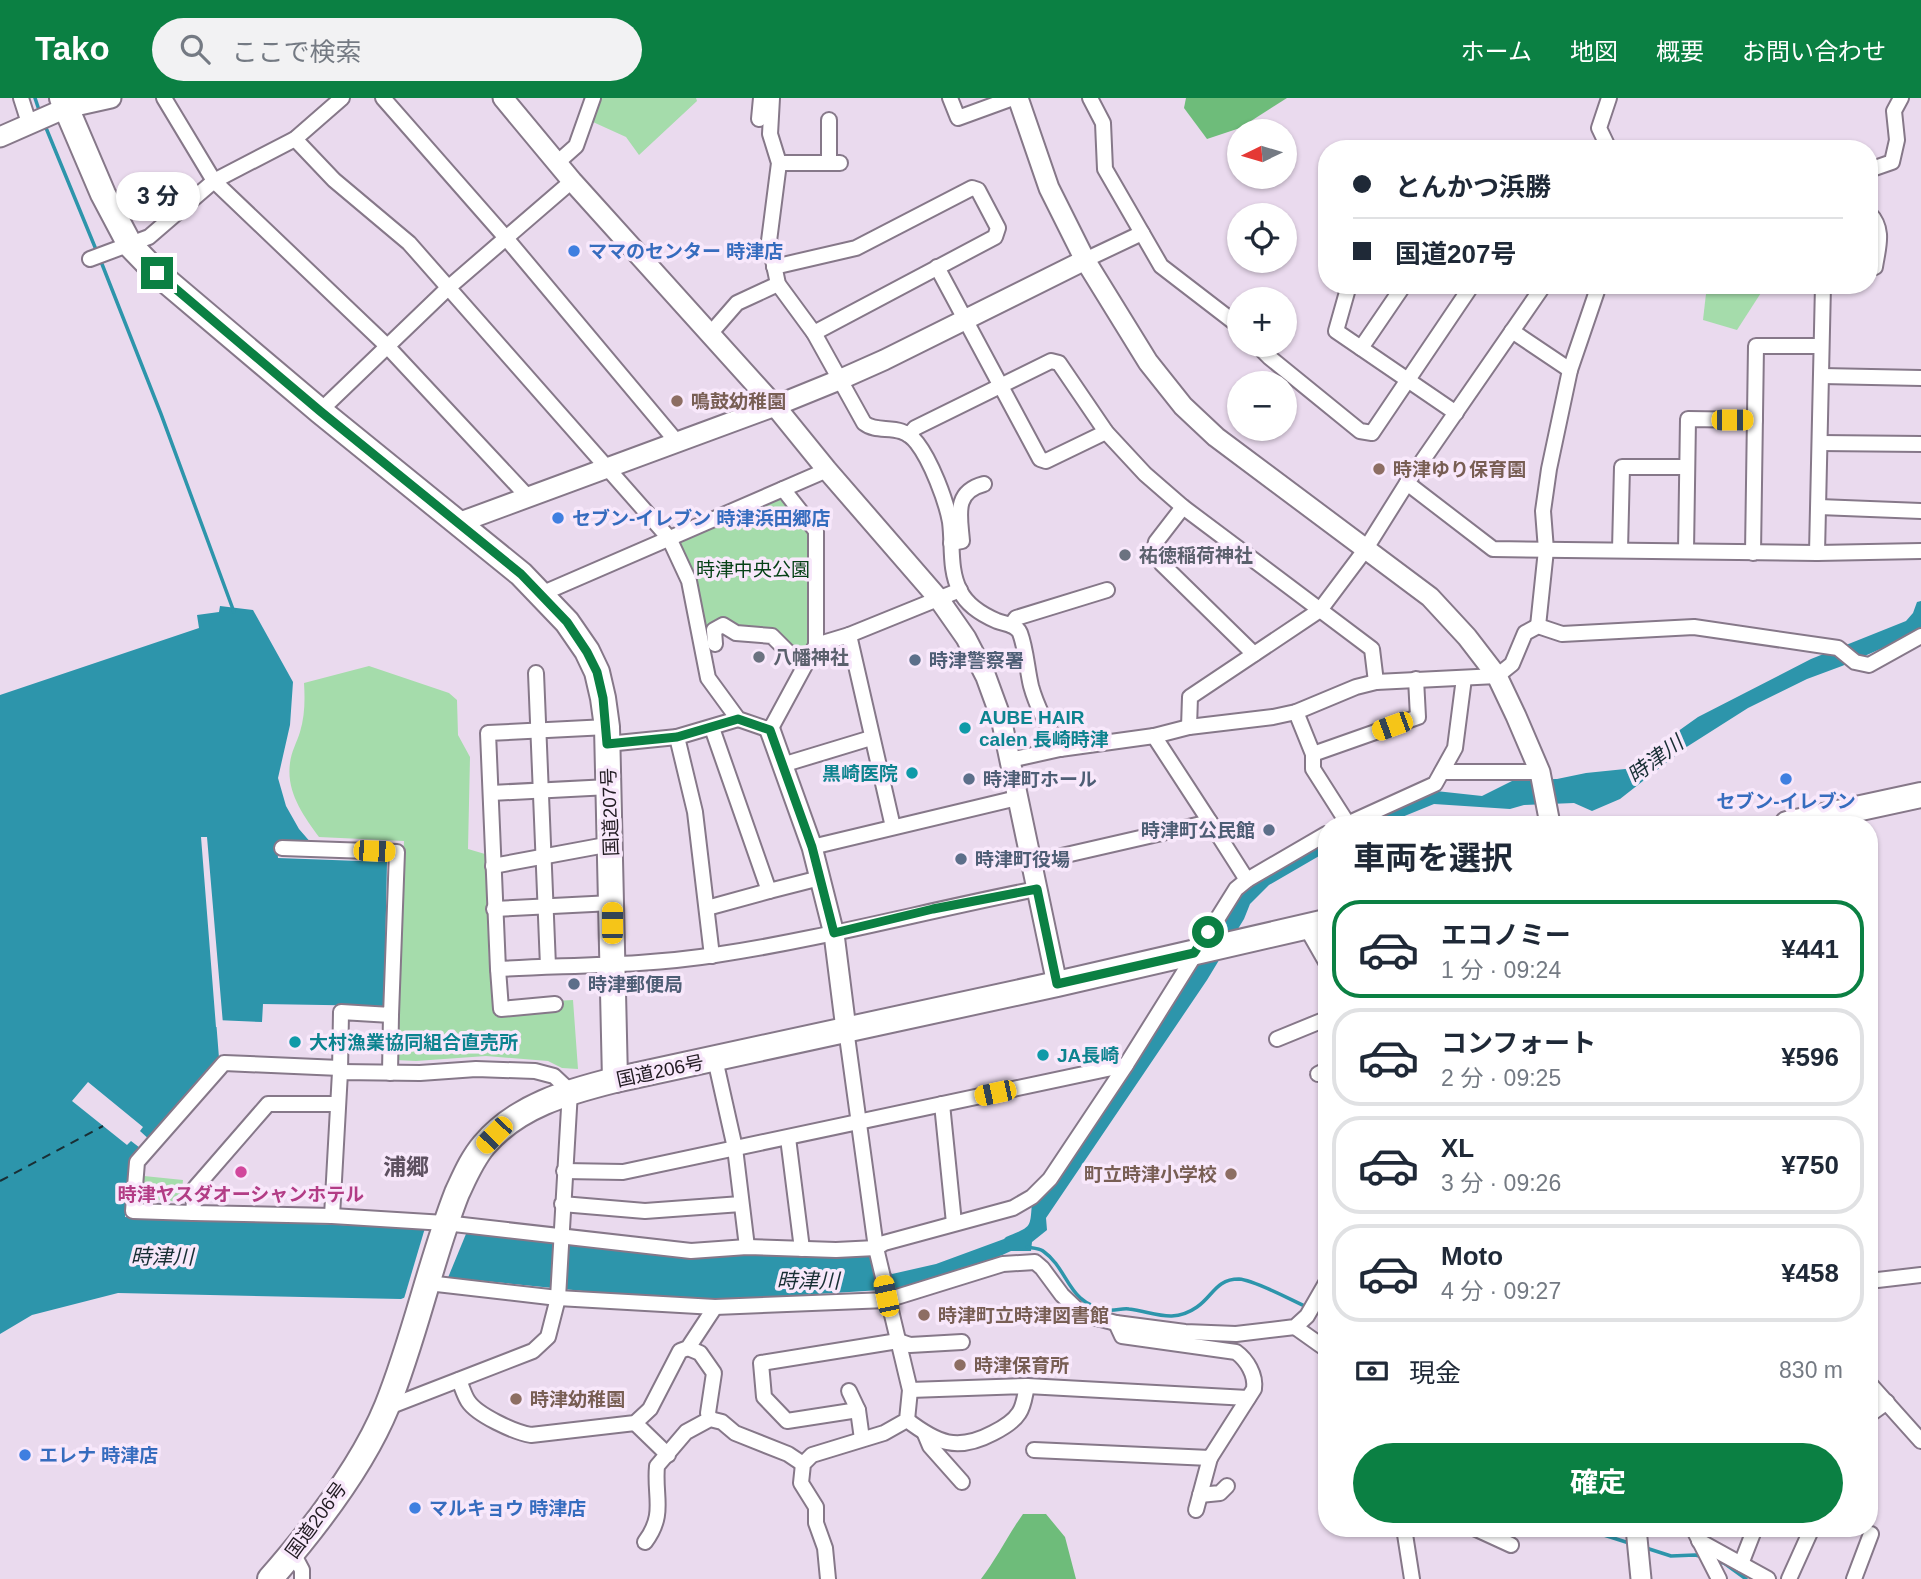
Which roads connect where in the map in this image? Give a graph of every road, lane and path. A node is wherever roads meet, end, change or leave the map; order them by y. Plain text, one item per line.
1 (20, 98) edge
2 (111, 98) edge
3 (164, 98) edge
4 (342, 98) edge
5 (383, 98) edge
6 (503, 98) edge
7 (593, 98) edge
8 (761, 98) edge
9 (772, 98) edge
10 (950, 98) edge
11 (1016, 98) edge
12 (1090, 98) edge
13 (1609, 98) edge
14 (1901, 98) edge
15 (60, 107) edge
16 (759, 119) dead end
17 (829, 120) dead end
18 (29, 123) junction
19 (0, 137) edge
20 (295, 139) junction
21 (1605, 140) edge
22 (558, 162) junction
23 (779, 163) junction
24 (1878, 167) edge
25 (214, 181) junction
26 (572, 181) junction
27 (1878, 228) edge
28 (1142, 233) junction
29 (506, 238) junction
30 (121, 247) junction
31 (1878, 250) edge
32 (90, 259) dead end
33 (1085, 260) junction
34 (774, 267) junction
35 (937, 267) junction
36 (778, 284) junction
37 (448, 288) junction
38 (1346, 294) edge
39 (1398, 294) edge
40 (1466, 294) edge
41 (1537, 294) edge
42 (1596, 294) edge
43 (1823, 294) edge
44 (1227, 317) edge
45 (965, 319) junction
46 (1512, 331) junction
47 (814, 333) junction
48 (710, 334) junction
49 (387, 346) junction
50 (1821, 346) junction
51 (1361, 348) junction
52 (1269, 357) edge
53 (1570, 370) junction
54 (1822, 376) junction
55 (1921, 378) edge
56 (1408, 379) junction
57 (839, 380) junction
58 (1002, 385) junction
59 (775, 406) junction
60 (320, 411) junction
61 (1456, 413) junction
62 (1755, 420) junction
63 (1107, 432) junction
64 (909, 435) junction
65 (677, 442) junction
66 (1820, 443) junction
67 (1921, 444) edge
68 (1686, 467) junction
69 (607, 469) junction
70 (827, 470) junction
71 (1407, 483) junction
72 (984, 484) dead end
73 (783, 489) junction
74 (528, 497) junction
75 (1183, 507) junction
76 (1819, 507) junction
77 (1921, 511) edge
78 (458, 523) junction
79 (669, 538) junction
80 (951, 543) junction
81 (1365, 550) junction
82 (1546, 550) junction
83 (1620, 550) junction
84 (1686, 551) junction
85 (1921, 551) edge
86 (1753, 553) junction
87 (1817, 553) junction
88 (960, 590) junction
89 (1107, 590) dead end
90 (541, 594) junction
91 (939, 598) junction
92 (1320, 610) junction
93 (1011, 625) junction
94 (1538, 626) junction
95 (849, 635) junction
96 (1921, 636) edge
97 (715, 644) dead end
98 (816, 645) junction
99 (1254, 654) junction
100 (807, 662) junction
101 (536, 673) dead end
102 (1497, 676) junction
103 (1464, 678) junction
104 (1416, 679) junction
105 (1376, 682) junction
106 (1296, 712) junction
107 (738, 719) junction
108 (1189, 727) junction
109 (712, 728) junction
110 (538, 729) junction
111 (770, 730) junction
112 (607, 735) junction
113 (1154, 736) junction
114 (677, 737) junction
115 (872, 738) junction
116 (1060, 749) junction
117 (1313, 754) junction
118 (1010, 760) junction
119 (782, 765) junction
120 (1442, 772) junction
121 (1540, 772) junction
122 (609, 787) junction
123 (541, 792) junction
124 (491, 793) junction
125 (1921, 795) edge
126 (1017, 798) junction
127 (1343, 816) edge
128 (1365, 816) edge
129 (1549, 816) edge
130 (1824, 816) edge
131 (1210, 822) junction
132 (893, 827) junction
133 (1318, 839) edge
134 (611, 844) junction
135 (812, 847) junction
136 (282, 848) dead end
137 (544, 856) junction
138 (1031, 863) junction
139 (493, 866) junction
140 (820, 878) junction
141 (1247, 880) junction
142 (1037, 889) junction
143 (769, 891) junction
144 (612, 903) junction
145 (547, 906) junction
146 (707, 908) junction
147 (494, 909) junction
148 (1316, 924) edge
149 (834, 933) junction
150 (1196, 952) junction
151 (712, 956) junction
152 (612, 964) junction
153 (548, 966) junction
154 (498, 969) junction
155 (1057, 984) junction
156 (555, 1004) dead end
157 (391, 1015) junction
158 (1318, 1022) edge
159 (846, 1029) junction
160 (1277, 1039) dead end
161 (715, 1059) junction
162 (1126, 1065) junction
163 (340, 1070) junction
164 (390, 1073) junction
165 (615, 1080) junction
166 (570, 1091) junction
167 (338, 1104) junction
168 (942, 1104) junction
169 (859, 1121) junction
170 (788, 1138) junction
171 (735, 1148) junction
172 (564, 1171) junction
173 (562, 1204) junction
174 (741, 1204) junction
175 (193, 1213) junction
176 (332, 1216) junction
177 (445, 1223) junction
178 (954, 1223) junction
179 (560, 1236) junction
180 (747, 1247) junction
181 (876, 1248) junction
182 (802, 1249) junction
183 (1921, 1275) edge
184 (1878, 1280) edge
185 (425, 1294) junction
186 (1318, 1297) edge
187 (558, 1298) junction
188 (887, 1298) junction
189 (715, 1307) junction
190 (1116, 1324) junction
191 (1295, 1327) junction
192 (898, 1341) junction
193 (962, 1342) dead end
194 (1318, 1343) edge
195 (688, 1348) junction
196 (459, 1380) junction
197 (1027, 1386) junction
198 (910, 1390) junction
199 (849, 1391) dead end
200 (1878, 1393) edge
201 (1248, 1398) junction
202 (1886, 1402) junction
203 (386, 1408) junction
204 (1878, 1408) edge
205 (858, 1410) junction
206 (710, 1419) junction
207 (906, 1420) junction
208 (635, 1423) junction
209 (925, 1434) junction
210 (862, 1439) junction
211 (1921, 1441) edge
212 (1034, 1450) dead end
213 (668, 1455) junction
214 (1210, 1458) junction
215 (803, 1464) junction
216 (962, 1482) dead end
217 (1227, 1486) dead end
218 (1200, 1495) junction
219 (1196, 1510) dead end
220 (1405, 1537) edge
221 (1494, 1537) edge
222 (1752, 1537) edge
223 (1807, 1537) edge
224 (1870, 1537) edge
225 (1637, 1539) edge
226 (1698, 1540) edge
227 (645, 1542) dead end
228 (1511, 1545) dead end
229 (292, 1553) junction
230 (1741, 1564) junction
231 (1716, 1574) edge
232 (270, 1579) edge
233 (302, 1579) edge
234 (828, 1579) edge
235 (1412, 1579) edge
236 (1641, 1579) edge
237 (1768, 1579) edge
238 (1789, 1579) edge
239 (1854, 1579) edge

1 - 18 street
2 - 15 street
3 - 25 street
4 - 20 street
5 - 29 street
6 - 22 street
7 - 22 street
8 - 16 street
9 - 23 street
10 - 11 street
11 - 33 street
12 - 28 street
13 - 21 street
14 - 24 street
15 - 18 street
15 - 30 highway, 国道207号
17 - 23 street
18 - 19 street
20 - 25 street
20 - 37 street
22 - 26 street
23 - 34 street
25 - 30 street
25 - 49 street
26 - 29 street
26 - 48 street
27 - 31 street
28 - 33 street
28 - 44 street
29 - 37 street
29 - 65 street
30 - 32 street
30 - 60 highway, 国道207号
33 - 45 street
33 - 81 street
34 - 35 street
34 - 36 street
35 - 45 street
35 - 47 street
36 - 47 street
36 - 48 street
37 - 49 street
37 - 69 street
38 - 51 street
39 - 51 street
40 - 56 street
41 - 46 street
42 - 53 street
43 - 50 street
45 - 57 street
45 - 58 street
46 - 53 street
46 - 61 street
47 - 57 street
48 - 59 street
49 - 60 street
49 - 74 street
50 - 54 street
50 - 62 street
51 - 56 street
52 - 56 street
53 - 82 street
54 - 55 street
54 - 66 street
56 - 61 street
57 - 59 street
57 - 64 street
58 - 63 street
58 - 63 street
58 - 64 street
59 - 65 street
59 - 70 street
60 - 78 highway, 国道207号
61 - 71 street
62 - 68 street
62 - 86 street
63 - 75 street
64 - 80 street
65 - 69 street
66 - 67 street
66 - 76 street
68 - 83 street
68 - 84 street
69 - 74 street
69 - 79 street
70 - 73 street
70 - 91 street
71 - 81 street
71 - 82 street
72 - 80 street
73 - 79 street
73 - 98 street
74 - 78 street
75 - 92 street
75 - 99 street
76 - 77 street
76 - 87 street
78 - 90 highway, 国道207号
79 - 90 street
79 - 107 street
80 - 88 street
81 - 92 street
81 - 102 street
82 - 83 street
82 - 94 street
83 - 84 street
84 - 86 street
85 - 87 street
86 - 87 street
88 - 91 street
88 - 93 street
89 - 93 street
90 - 112 highway, 国道207号
91 - 95 street
91 - 118 street
92 - 99 street
92 - 105 street
93 - 116 street
94 - 96 street
94 - 102 street
95 - 98 street
95 - 115 street
97 - 100 street
98 - 100 street
99 - 108 street
100 - 111 street
101 - 110 street
102 - 103 street
102 - 121 street
103 - 104 street
103 - 120 street
104 - 105 street
104 - 117 street
105 - 106 street
106 - 108 street
106 - 117 street
107 - 109 street
107 - 111 street
108 - 113 street
109 - 114 street
109 - 143 street
110 - 112 street
110 - 123 street
110 - 124 street
111 - 119 street
112 - 114 street
112 - 122 highway, 国道207号
113 - 116 street
113 - 131 street
114 - 146 street
115 - 119 street
115 - 132 street
116 - 118 street
117 - 127 street
118 - 126 street
119 - 135 street
120 - 121 street
120 - 128 street
121 - 129 street
122 - 123 street
122 - 134 highway, 国道207号
123 - 124 street
123 - 137 street
124 - 139 street
125 - 130 highway
126 - 132 street
126 - 138 street
131 - 138 street
131 - 141 street
132 - 135 street
133 - 141 street
134 - 137 street
134 - 144 highway, 国道207号
135 - 140 street
136 - 157 street
137 - 139 street
137 - 145 street
138 - 142 street
139 - 147 street
140 - 143 street
140 - 149 street
141 - 150 street
142 - 149 street
142 - 155 street
143 - 146 street
144 - 145 street
144 - 152 highway, 国道207号
145 - 147 street
145 - 153 street
146 - 151 street
147 - 154 street
148 - 150 highway, 国道206号
149 - 151 street
149 - 159 street
150 - 155 highway, 国道206号
150 - 162 street
151 - 152 street
152 - 153 street
152 - 165 highway, 国道207号
153 - 154 street
154 - 156 street
155 - 159 highway, 国道206号
157 - 163 street
157 - 164 street
158 - 160 street
159 - 161 highway, 国道206号
159 - 169 street
161 - 165 highway, 国道206号
161 - 171 street
162 - 168 street
162 - 178 street
163 - 164 street
163 - 167 street
163 - 175 street
164 - 166 street
165 - 166 highway, 国道206号
166 - 172 street
166 - 177 highway, 国道206号
167 - 175 street
167 - 176 street
168 - 169 street
168 - 178 street
169 - 170 street
169 - 181 street
170 - 171 street
170 - 182 street
171 - 172 street
171 - 174 street
172 - 173 street
173 - 174 street
173 - 179 street
174 - 180 street
175 - 176 street
176 - 177 street
177 - 179 street
177 - 185 highway, 国道206号
178 - 181 street
179 - 180 street
179 - 187 street
180 - 182 street
181 - 182 street
181 - 188 street
183 - 184 street
185 - 187 street
185 - 203 highway, 国道206号
186 - 191 street
187 - 189 street
187 - 196 street
188 - 189 street
188 - 190 street
188 - 192 street
189 - 195 street
190 - 191 street
190 - 201 street
191 - 194 street
192 - 193 street
192 - 198 street
192 - 205 street
195 - 206 street
195 - 208 street
196 - 203 street
196 - 208 street
197 - 198 street
197 - 201 street
197 - 209 street
198 - 207 street
199 - 205 street
200 - 202 street
201 - 214 street
202 - 204 street
202 - 211 street
203 - 229 highway, 国道206号
205 - 210 street
206 - 213 street
206 - 215 street
207 - 209 street
207 - 210 street
208 - 213 street
209 - 216 street
210 - 215 street
212 - 214 street
213 - 227 street
214 - 218 street
215 - 234 street
217 - 218 street
218 - 219 street
220 - 235 street
221 - 228 street
222 - 230 street
223 - 238 street
224 - 239 street
225 - 236 street
226 - 230 street
226 - 231 street
229 - 232 highway, 国道206号
229 - 233 street
230 - 237 street

